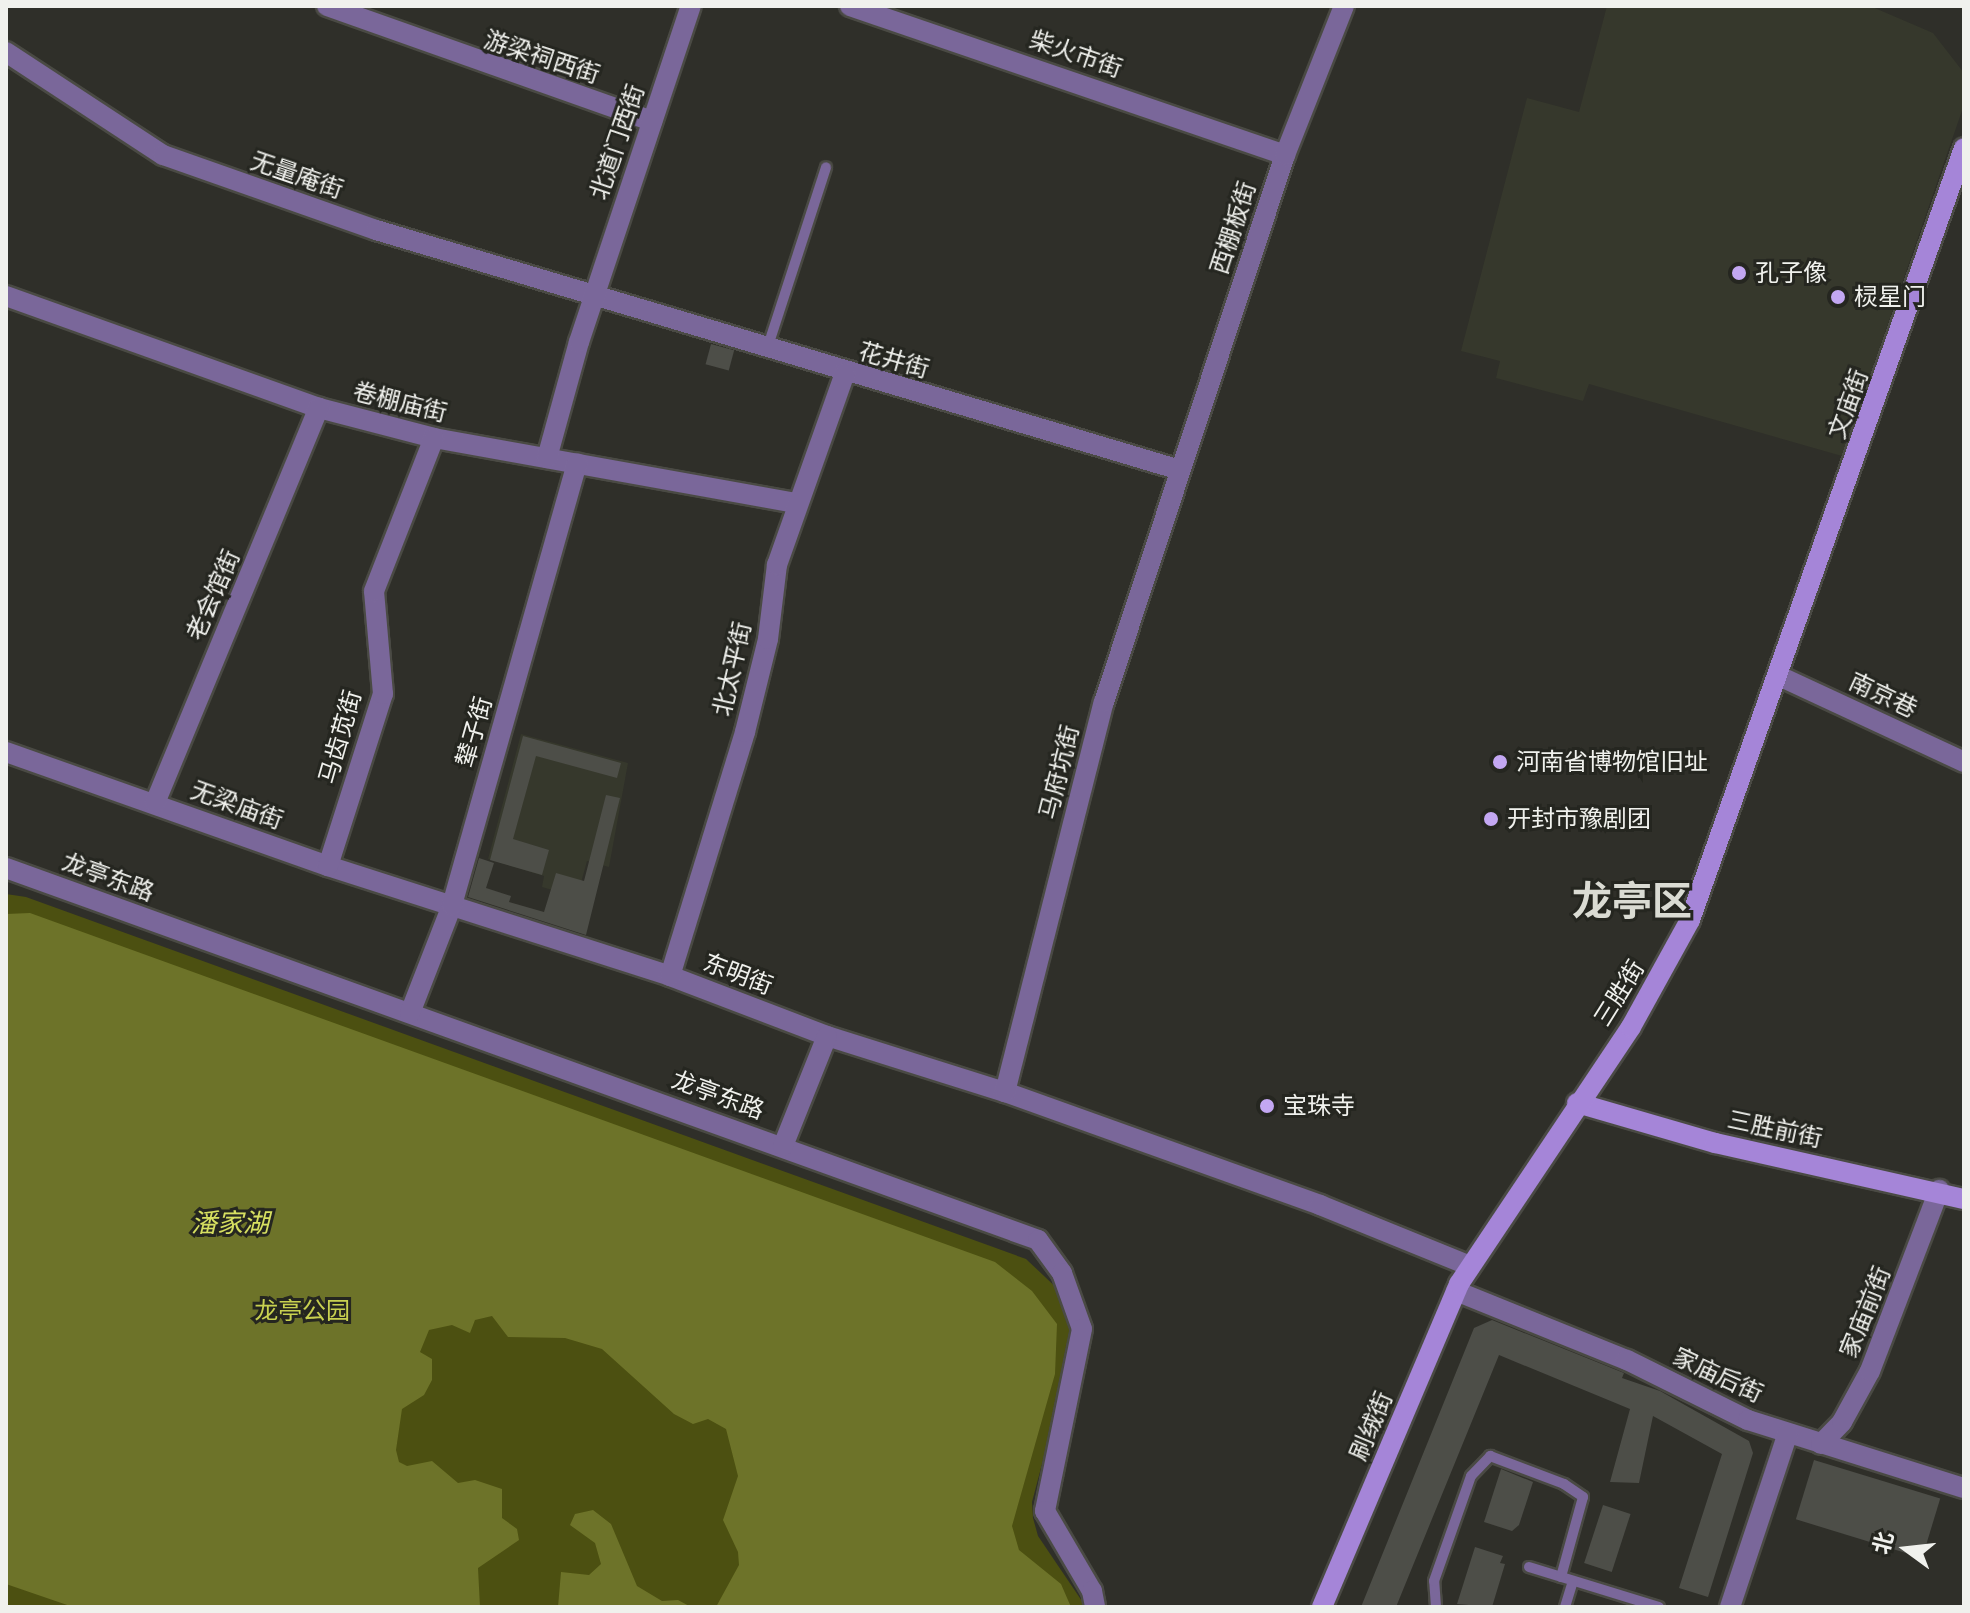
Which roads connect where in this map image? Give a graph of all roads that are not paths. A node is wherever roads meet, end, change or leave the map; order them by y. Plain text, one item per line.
1 (327, 6) edge
2 (691, 6) edge
3 (850, 6) edge
4 (1344, 6) edge
5 (6, 52) edge
6 (652, 121) junction
7 (1964, 148) edge
8 (1285, 155) junction
9 (826, 167) dead end
10 (594, 295) junction
11 (6, 296) edge
12 (767, 349) junction
13 (845, 373) junction
14 (319, 408) junction
15 (434, 438) junction
16 (547, 458) junction
17 (577, 463) junction
18 (1180, 470) junction
19 (796, 503) junction
20 (1779, 676) junction
21 (6, 752) edge
22 (1964, 762) edge
23 (155, 803) junction
24 (328, 866) junction
25 (6, 868) edge
26 (452, 905) junction
27 (670, 976) junction
28 (410, 1013) junction
29 (827, 1036) junction
30 (1005, 1092) junction
31 (1577, 1103) junction
32 (783, 1146) junction
33 (1939, 1190) junction
34 (1964, 1199) edge
35 (1470, 1266) junction
36 (1456, 1291) junction
37 (1788, 1433) junction
38 (1821, 1444) junction
39 (1964, 1488) edge
40 (1529, 1567) dead end
41 (1561, 1577) junction
42 (1573, 1581) junction
43 (1095, 1607) edge
44 (1322, 1607) edge
45 (1436, 1607) edge
46 (1565, 1607) edge
47 (1659, 1607) edge
48 (1730, 1607) edge

1 - 6 street, 游梁祠西街
2 - 6 street, 北道门西街
3 - 8 street, 柴火市街
4 - 8 street, 西棚板街
5 - 10 street, 无量庵街
6 - 10 street, 北道门西街
7 - 20 street, 文庙街
8 - 18 street, 西棚板街
9 - 12 lane
10 - 12 street, 花井街
10 - 16 street, 北道门西街
11 - 14 street, 卷棚庙街
12 - 13 street, 花井街
13 - 18 street, 花井街
13 - 19 street, 北太平街
14 - 15 street, 卷棚庙街
14 - 23 street, 老会馆街
15 - 16 street, 卷棚庙街
15 - 24 street, 马齿苋街
16 - 17 street, 卷棚庙街
17 - 19 street, 卷棚庙街
17 - 26 street, 辇子街
18 - 30 street, 马府坑街
19 - 27 street, 北太平街
20 - 22 street, 南京巷
20 - 31 street, 三胜街
21 - 23 street, 无梁庙街
23 - 24 street, 无梁庙街
24 - 26 street, 无梁庙街
25 - 28 street, 龙亭东路
26 - 27 street, 东明街
26 - 28 street, 辇子街
27 - 29 street, 东明街
28 - 32 street, 龙亭东路
29 - 30 street, 东明街
29 - 32 street
30 - 35 street, 东明街
31 - 33 street, 三胜前街
31 - 35 street, 三胜街
32 - 43 street, 龙亭东路
33 - 34 street, 三胜前街
33 - 38 street, 家庙前街
35 - 36 street, 刷绒街
36 - 37 street, 家庙后街
36 - 44 street, 刷绒街
37 - 38 street, 家庙后街
37 - 48 street
38 - 39 street, 家庙后街
40 - 41 lane
41 - 42 lane
41 - 45 lane
42 - 46 lane
42 - 47 lane

